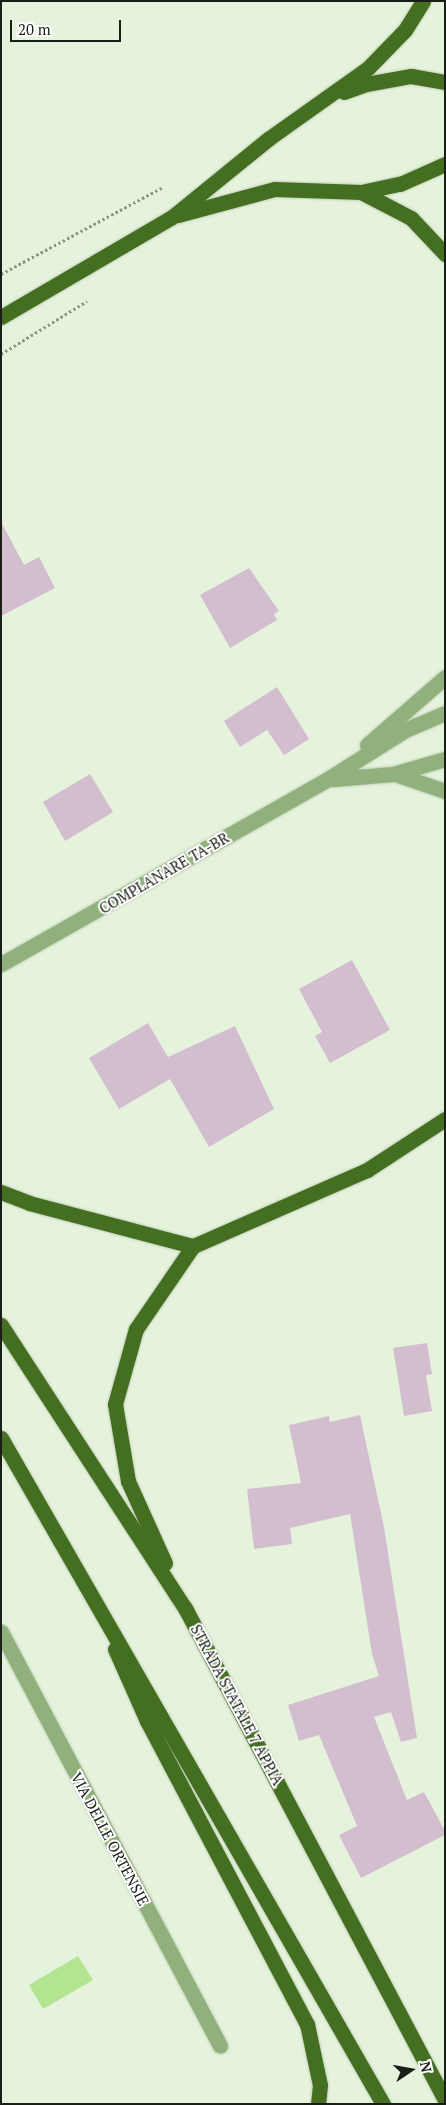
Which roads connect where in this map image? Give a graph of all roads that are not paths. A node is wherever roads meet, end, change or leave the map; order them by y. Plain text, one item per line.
1 (422, 1) edge
2 (445, 82) edge
3 (324, 100) junction
4 (445, 164) edge
5 (361, 192) junction
6 (172, 217) junction
7 (445, 254) edge
8 (1, 317) edge
9 (445, 676) edge
10 (445, 713) edge
11 (445, 759) edge
12 (393, 774) junction
13 (326, 780) junction
14 (445, 791) edge
15 (1, 964) edge
16 (445, 1119) edge
17 (1, 1192) edge
18 (193, 1246) junction
19 (1, 1325) edge
20 (1, 1438) edge
21 (75, 1561) junction
22 (185, 1608) junction
23 (1, 1632) edge
24 (220, 2046) dead end
25 (445, 2100) edge
26 (318, 2104) edge
27 (383, 2104) edge

1 - 3 highway
2 - 3 highway
3 - 6 highway
4 - 5 highway
5 - 6 highway
5 - 7 highway
6 - 8 highway
9 - 13 street
10 - 13 street
11 - 12 street
12 - 13 street
12 - 14 street
13 - 15 street, COMPLANARE TA-BR
16 - 18 highway
17 - 18 highway
18 - 22 highway
19 - 22 highway, STRADA STATALE 7 APPIA
20 - 21 highway
21 - 26 highway
21 - 27 highway
22 - 25 highway, STRADA STATALE 7 APPIA
23 - 24 street, VIA DELLE ORTENSIE

